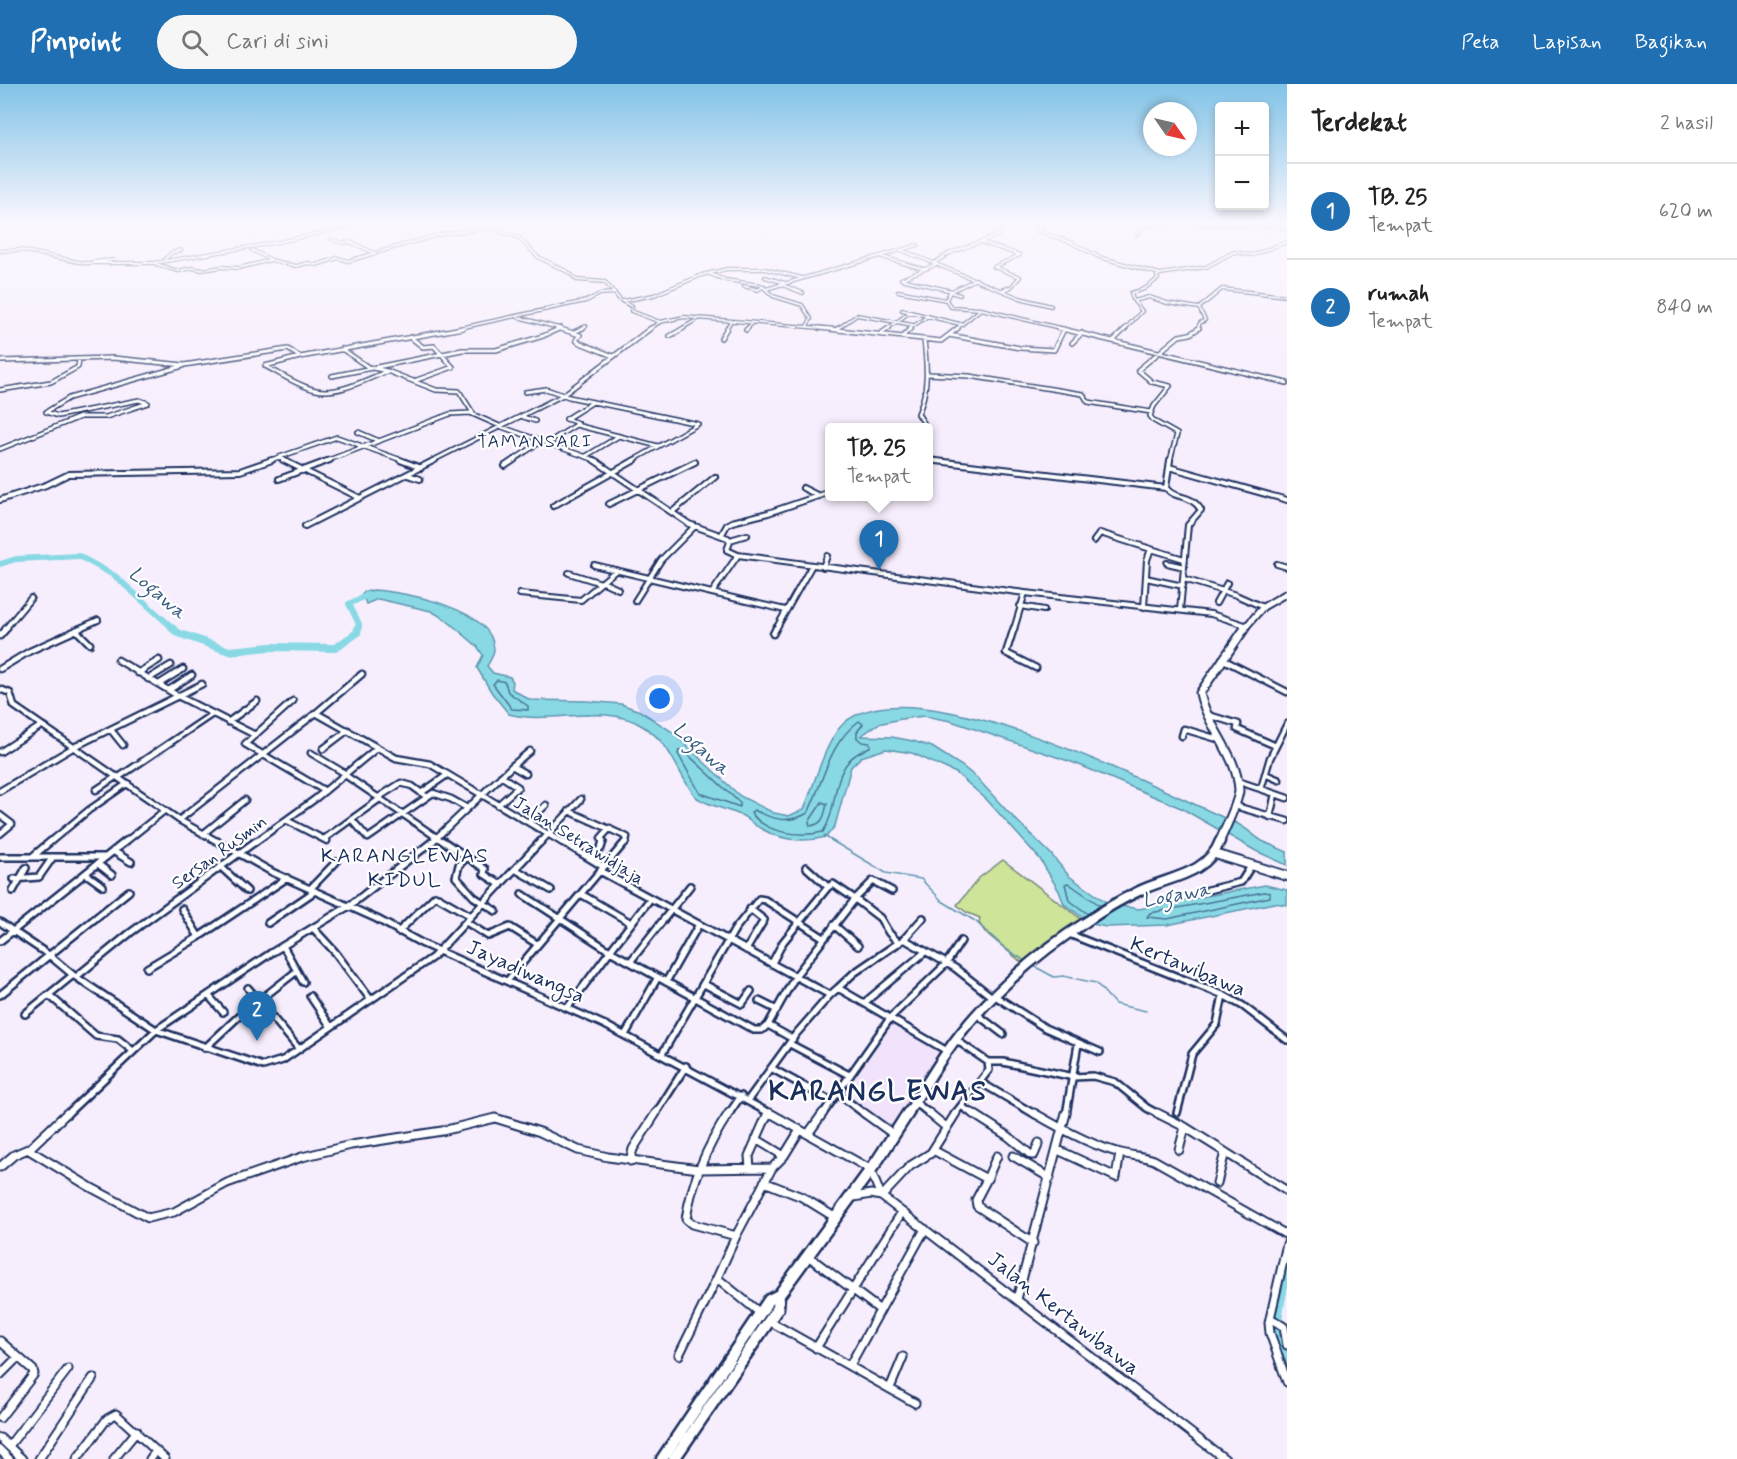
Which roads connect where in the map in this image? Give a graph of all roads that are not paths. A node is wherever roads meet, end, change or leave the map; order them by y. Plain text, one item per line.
1 (611, 288) edge
2 (672, 288) edge
3 (752, 288) edge
4 (765, 288) joint
5 (792, 288) edge
6 (941, 288) edge
7 (958, 288) edge
8 (998, 288) edge
9 (1006, 288) edge
10 (1145, 288) edge
11 (961, 290) dead end
12 (1002, 290) junction
13 (898, 291) dead end
14 (953, 291) junction
15 (615, 293) junction
16 (800, 295) dead end
17 (960, 295) dead end
18 (1287, 296) edge
19 (946, 300) junction
20 (622, 301) junction
21 (1134, 301) junction
22 (1051, 306) dead end
23 (1199, 308) junction
24 (981, 309) junction
25 (902, 310) dead end
26 (910, 312) junction
27 (518, 316) junction
28 (928, 316) junction
29 (698, 319) junction
30 (731, 321) junction
31 (660, 322) junction
32 (897, 322) junction
33 (752, 323) junction
34 (960, 324) junction
35 (646, 325) dead end
36 (913, 325) junction
37 (586, 326) dead end
38 (807, 326) junction
39 (652, 327) junction
40 (561, 328) junction
41 (837, 329) junction
42 (1064, 329) junction
43 (746, 330) dead end
44 (574, 332) junction
45 (1082, 333) junction
46 (880, 334) junction
47 (949, 335) junction
48 (670, 336) dead end
49 (410, 337) junction
50 (902, 337) junction
51 (721, 338) dead end
52 (924, 340) junction
53 (1113, 340) junction
54 (1072, 343) dead end
55 (342, 349) junction
56 (1161, 351) junction
57 (444, 354) junction
58 (613, 356) junction
59 (300, 357) junction
60 (79, 358) junction
61 (0, 361) edge
62 (188, 364) junction
63 (368, 367) junction
64 (388, 371) junction
65 (928, 374) junction
66 (332, 376) dead end
67 (412, 382) junction
68 (1287, 383) edge
69 (0, 390) edge
70 (525, 392) dead end
71 (563, 395) junction
72 (593, 402) junction
73 (1151, 412) junction
74 (476, 415) junction
75 (523, 417) junction
76 (535, 421) dead end
77 (924, 423) edge
78 (576, 424) junction
79 (502, 428) junction
80 (405, 430) junction
81 (358, 432) dead end
82 (411, 433) dead end
83 (619, 436) junction
84 (659, 439) dead end
85 (379, 441) junction
86 (542, 441) junction
87 (547, 443) junction
88 (653, 444) junction
89 (364, 446) junction
90 (658, 446) junction
91 (0, 449) edge
92 (586, 456) junction
93 (279, 458) junction
94 (933, 461) edge
95 (695, 462) dead end
96 (214, 465) dead end
97 (505, 466) dead end
98 (1169, 467) junction
99 (421, 468) junction
100 (303, 470) junction
101 (211, 471) junction
102 (614, 471) junction
103 (408, 475) junction
104 (715, 477) dead end
105 (279, 479) dead end
106 (420, 479) dead end
107 (803, 488) dead end
108 (1166, 488) junction
109 (640, 489) junction
110 (825, 494) edge
111 (819, 496) junction
112 (360, 498) junction
113 (0, 500) edge
114 (1287, 500) edge
115 (609, 504) dead end
116 (553, 506) dead end
117 (672, 512) junction
118 (305, 526) dead end
119 (695, 526) junction
120 (722, 534) junction
121 (747, 535) dead end
122 (730, 540) junction
123 (1094, 541) dead end
124 (1150, 549) junction
125 (738, 555) junction
126 (827, 556) dead end
127 (1184, 559) junction
128 (1167, 563) dead end
129 (1277, 564) dead end
130 (594, 565) dead end
131 (812, 565) junction
132 (823, 567) junction
133 (1184, 567) junction
134 (1287, 567) edge
135 (615, 571) junction
136 (569, 573) dead end
137 (646, 578) junction
138 (1146, 578) junction
139 (1184, 579) junction
140 (602, 583) junction
141 (1227, 583) dead end
142 (1183, 586) junction
143 (618, 590) dead end
144 (1222, 591) junction
145 (1025, 593) junction
146 (1287, 593) edge
147 (520, 594) dead end
148 (714, 594) junction
149 (31, 598) dead end
150 (635, 601) dead end
151 (1216, 603) dead end
152 (1020, 606) junction
153 (1144, 607) junction
154 (1263, 607) junction
155 (785, 610) junction
156 (1044, 610) dead end
157 (1180, 610) junction
158 (98, 620) dead end
159 (1245, 625) junction
160 (76, 630) junction
161 (773, 634) dead end
162 (0, 636) edge
163 (90, 644) dead end
164 (1222, 659) junction
165 (117, 660) dead end
166 (159, 660) dead end
167 (171, 665) dead end
168 (1036, 668) dead end
169 (0, 669) edge
170 (183, 669) dead end
171 (138, 673) junction
172 (362, 674) dead end
173 (192, 675) dead end
174 (148, 679) junction
175 (159, 684) junction
176 (202, 684) dead end
177 (0, 689) edge
178 (169, 690) junction
179 (1287, 692) edge
180 (178, 696) junction
181 (257, 701) dead end
182 (293, 701) dead end
183 (316, 713) junction
184 (211, 715) junction
185 (1208, 715) junction
186 (228, 722) junction
187 (1287, 724) edge
188 (41, 726) junction
189 (111, 730) junction
190 (348, 730) junction
191 (255, 735) junction
192 (1284, 735) edge
193 (1182, 736) dead end
194 (1221, 740) junction
195 (123, 745) dead end
196 (1276, 746) junction
197 (74, 747) junction
198 (377, 748) junction
199 (323, 749) dead end
200 (530, 751) dead end
201 (0, 752) edge
202 (311, 753) dead end
203 (263, 754) junction
204 (512, 766) junction
205 (526, 774) dead end
206 (1265, 774) junction
207 (345, 775) junction
208 (447, 775) junction
209 (501, 776) junction
210 (118, 777) junction
211 (1279, 780) dead end
212 (1237, 781) junction
213 (128, 783) junction
214 (1262, 789) junction
215 (96, 790) dead end
216 (0, 791) edge
217 (325, 791) junction
218 (421, 793) junction
219 (1275, 794) junction
220 (481, 795) junction
221 (427, 797) junction
222 (380, 798) junction
223 (1287, 798) edge
224 (581, 799) dead end
225 (245, 800) dead end
226 (498, 805) junction
227 (546, 805) dead end
228 (467, 808) junction
229 (1233, 809) junction
230 (164, 811) junction
231 (569, 811) junction
232 (404, 815) junction
233 (1, 817) edge
234 (1270, 817) junction
235 (179, 820) junction
236 (286, 820) junction
237 (353, 821) junction
238 (1287, 821) edge
239 (528, 822) junction
240 (610, 828) junction
241 (0, 834) edge
242 (203, 834) junction
243 (549, 834) junction
244 (436, 839) junction
245 (113, 851) junction
246 (1215, 854) junction
247 (240, 855) junction
248 (0, 857) edge
249 (32, 857) junction
250 (53, 857) junction
251 (106, 857) junction
252 (466, 858) junction
253 (591, 859) junction
254 (131, 862) dead end
255 (336, 862) dead end
256 (98, 864) junction
257 (1251, 866) junction
258 (221, 867) junction
259 (806, 867) dead end
260 (26, 868) dead end
261 (515, 869) junction
262 (602, 869) junction
263 (86, 874) junction
264 (112, 875) dead end
265 (1287, 876) edge
266 (287, 878) junction
267 (17, 879) junction
268 (501, 885) junction
269 (103, 886) dead end
270 (690, 886) dead end
271 (828, 887) junction
272 (312, 890) junction
273 (1208, 890) dead end
274 (13, 891) dead end
275 (129, 891) dead end
276 (247, 891) dead end
277 (551, 891) dead end
278 (891, 891) dead end
279 (522, 894) dead end
280 (581, 894) junction
281 (650, 899) junction
282 (855, 899) junction
283 (483, 903) junction
284 (349, 906) junction
285 (182, 909) dead end
286 (750, 909) junction
287 (496, 911) dead end
288 (670, 911) junction
289 (471, 916) junction
290 (561, 917) junction
291 (923, 918) dead end
292 (798, 921) junction
293 (0, 922) edge
294 (466, 922) junction
295 (268, 923) dead end
296 (632, 923) junction
297 (834, 925) junction
298 (698, 926) junction
299 (313, 928) junction
300 (13, 931) junction
301 (398, 932) junction
302 (1069, 934) junction
303 (199, 937) junction
304 (824, 938) junction
305 (0, 941) edge
306 (902, 941) junction
307 (961, 941) dead end
308 (729, 942) junction
309 (537, 944) junction
310 (283, 946) junction
311 (858, 946) dead end
312 (746, 950) junction
313 (439, 951) junction
314 (610, 951) junction
315 (925, 952) junction
316 (49, 955) junction
317 (630, 962) junction
318 (772, 963) junction
319 (946, 964) junction
320 (147, 968) dead end
321 (297, 972) junction
322 (796, 975) junction
323 (75, 976) junction
324 (658, 977) junction
325 (508, 980) junction
326 (303, 982) dead end
327 (666, 982) junction
328 (704, 984) junction
329 (248, 988) dead end
330 (838, 988) junction
331 (751, 991) dead end
332 (0, 995) edge
333 (49, 995) junction
334 (830, 995) junction
335 (1223, 995) junction
336 (208, 996) junction
337 (310, 996) dead end
338 (993, 996) junction
339 (695, 999) junction
340 (371, 1000) junction
341 (258, 1001) junction
342 (759, 1001) dead end
343 (864, 1003) junction
344 (568, 1007) junction
345 (777, 1010) junction
346 (224, 1012) dead end
347 (26, 1014) dead end
348 (978, 1015) junction
349 (891, 1017) junction
350 (768, 1025) junction
351 (332, 1027) junction
352 (156, 1030) junction
353 (1003, 1034) dead end
354 (625, 1035) junction
355 (957, 1040) junction
356 (1287, 1040) edge
357 (791, 1042) junction
358 (1078, 1044) junction
359 (205, 1048) junction
360 (299, 1049) junction
361 (133, 1051) junction
362 (947, 1051) junction
363 (1100, 1052) dead end
364 (662, 1054) junction
365 (988, 1062) junction
366 (686, 1066) junction
367 (771, 1068) junction
368 (849, 1075) junction
369 (1074, 1077) junction
370 (980, 1082) junction
371 (837, 1093) junction
372 (741, 1096) junction
373 (748, 1100) junction
374 (831, 1101) junction
375 (914, 1102) junction
376 (961, 1106) junction
377 (768, 1112) junction
378 (1177, 1113) dead end
379 (946, 1126) junction
380 (1185, 1127) junction
381 (800, 1130) junction
382 (1063, 1130) junction
383 (808, 1134) junction
384 (893, 1134) junction
385 (756, 1139) junction
386 (1039, 1143) dead end
387 (31, 1148) junction
388 (933, 1150) junction
389 (1058, 1150) junction
390 (1179, 1150) dead end
391 (1225, 1152) junction
392 (1120, 1153) junction
393 (784, 1156) junction
394 (997, 1156) dead end
395 (1013, 1156) dead end
396 (630, 1161) junction
397 (873, 1165) junction
398 (700, 1166) junction
399 (0, 1167) edge
400 (750, 1168) junction
401 (772, 1168) junction
402 (1050, 1178) junction
403 (987, 1179) junction
404 (764, 1182) junction
405 (1217, 1183) dead end
406 (1287, 1191) edge
407 (881, 1196) junction
408 (849, 1198) junction
409 (902, 1212) junction
410 (836, 1218) junction
411 (925, 1229) junction
412 (1287, 1235) edge
413 (736, 1236) junction
414 (1033, 1243) junction
415 (1287, 1244) edge
416 (808, 1256) junction
417 (717, 1278) junction
418 (852, 1290) junction
419 (1017, 1299) junction
420 (880, 1310) junction
421 (765, 1317) junction
422 (1278, 1324) edge
423 (0, 1341) edge
424 (1287, 1345) edge
425 (816, 1348) junction
426 (679, 1355) dead end
427 (903, 1357) dead end
428 (16, 1358) junction
429 (850, 1365) junction
430 (68, 1369) dead end
431 (0, 1375) edge
432 (93, 1378) dead end
433 (1287, 1382) edge
434 (890, 1388) junction
435 (915, 1403) dead end
436 (0, 1418) edge
437 (136, 1431) junction
438 (0, 1438) edge
439 (9, 1446) junction
440 (0, 1450) edge
441 (156, 1451) junction
442 (9, 1459) edge
443 (22, 1459) edge
444 (39, 1459) edge
445 (77, 1459) edge
446 (114, 1459) edge
447 (150, 1459) edge
448 (165, 1459) edge
449 (662, 1459) edge
450 (674, 1459) edge
451 (1226, 1459) edge

1 - 15 street
2 - 20 street
3 - 4 street
4 - 38 street
5 - 16 street
6 - 14 street
7 - 14 street
8 - 12 street
9 - 12 street
10 - 21 street
11 - 14 street
12 - 22 street
13 - 19 street
14 - 17 street
14 - 19 street
15 - 20 street
15 - 27 street
18 - 23 street
19 - 24 street
20 - 31 street
21 - 23 street
21 - 53 street
23 - 56 street
24 - 34 street
24 - 42 street
25 - 26 street
26 - 28 street
26 - 32 street
27 - 40 street
27 - 49 street
28 - 34 street
28 - 36 street
29 - 30 street
29 - 31 street
29 - 48 street
30 - 33 street
30 - 51 street
31 - 39 street
32 - 36 street
32 - 41 street
32 - 46 street
33 - 38 street
33 - 43 street
34 - 47 street
35 - 39 street
36 - 50 street
37 - 44 street
38 - 41 street
39 - 58 street
40 - 44 street
40 - 57 street
41 - 46 street
42 - 45 street
42 - 47 street
44 - 58 street
45 - 53 street
45 - 54 street
46 - 50 street
47 - 52 street
49 - 55 street
49 - 57 street
50 - 52 street
52 - 65 street
53 - 56 street
55 - 59 street
55 - 63 street
56 - 68 street
56 - 73 street
57 - 63 street
57 - 67 street
58 - 71 street
59 - 62 street
59 - 64 street
60 - 61 street
60 - 62 street
60 - 69 street
62 - 91 street
63 - 64 street
63 - 66 street
64 - 67 street
65 - 73 street
65 - 77 street
67 - 74 street
70 - 71 street
71 - 72 street
71 - 75 street
72 - 78 street
72 - 90 street
73 - 98 street
74 - 79 street
74 - 80 street
75 - 76 street
75 - 79 street
78 - 83 street
78 - 87 street
79 - 86 street
79 - 99 street
80 - 82 street
80 - 85 street
81 - 85 street
83 - 88 street
83 - 92 street
84 - 88 street
85 - 89 street
86 - 87 street
86 - 97 street
87 - 92 street
88 - 90 street
89 - 93 street
89 - 99 street
89 - 100 street
90 - 102 street
92 - 102 street
93 - 100 street
93 - 101 street
94 - 108 street
95 - 109 street
96 - 101 street
98 - 108 street
98 - 114 street
99 - 103 street
100 - 105 street
100 - 112 street
101 - 113 street
102 - 109 street
102 - 116 street
103 - 106 street
103 - 112 street
104 - 117 street
107 - 111 street
108 - 127 street
109 - 115 street
109 - 117 street
110 - 111 street
111 - 120 street
112 - 118 street
117 - 119 street
119 - 120 street
119 - 137 street
120 - 122 street
121 - 122 street
122 - 125 street
123 - 124 street
124 - 127 street
124 - 138 street
125 - 131 street
125 - 148 street
126 - 132 street
127 - 133 street
128 - 133 street
129 - 134 street
130 - 135 street
131 - 132 street
131 - 155 street
132 - 145 street
133 - 139 street
135 - 137 street
135 - 140 street
136 - 140 street
137 - 148 street
137 - 150 street
138 - 142 street
138 - 153 street
139 - 142 street
139 - 144 street
140 - 143 street
140 - 147 street
141 - 144 street
142 - 157 street
144 - 151 street
144 - 154 street
145 - 152 street
145 - 153 street
146 - 154 highway
148 - 155 street
149 - 162 street
152 - 156 street
152 - 168 street
153 - 157 street
154 - 159 highway
155 - 161 street
157 - 159 street
158 - 160 street
159 - 164 highway
160 - 163 street
160 - 169 street
164 - 179 street
164 - 185 highway
165 - 171 street
166 - 171 street
167 - 174 street
170 - 175 street
171 - 174 street
172 - 183 street
173 - 178 street
174 - 175 street
175 - 178 street
176 - 180 street
177 - 188 street, Jayadiwangsa
178 - 180 street
180 - 184 street
180 - 189 street
181 - 186 street
182 - 191 street
183 - 190 street, Jalan Setrawidjaja
183 - 203 street
184 - 186 street
184 - 210 street
185 - 194 highway
185 - 196 street
186 - 191 street
187 - 192 street
188 - 197 street, Jayadiwangsa
188 - 201 street
189 - 195 street
189 - 197 street
190 - 198 street, Jalan Setrawidjaja
190 - 199 street
191 - 203 street
192 - 196 street
193 - 194 street
194 - 212 highway
196 - 206 street
197 - 210 street, Jayadiwangsa
197 - 216 street
198 - 207 street, Sersan Rusmin
198 - 208 street, Jalan Setrawidjaja
200 - 204 street
202 - 207 street
203 - 217 street
203 - 235 street
204 - 205 street
204 - 209 street
206 - 211 street
206 - 214 street
207 - 217 street, Sersan Rusmin
207 - 222 street
208 - 218 street
208 - 220 street, Jalan Setrawidjaja
209 - 220 street
209 - 226 street
210 - 213 street, Jayadiwangsa
210 - 215 street
212 - 214 street
212 - 229 highway
213 - 230 street, Jayadiwangsa
213 - 249 street
214 - 219 street
217 - 236 street, Sersan Rusmin
218 - 221 street
218 - 222 street
219 - 223 street
219 - 234 street
220 - 226 street, Jalan Setrawidjaja
220 - 228 street
221 - 228 street
221 - 232 street
222 - 232 street
222 - 237 street
224 - 231 street
225 - 242 street
226 - 239 street, Jalan Setrawidjaja
227 - 239 street
228 - 244 street
229 - 234 street
229 - 246 highway
230 - 235 street, Jayadiwangsa
230 - 245 street
231 - 240 street
231 - 243 street
232 - 237 street
232 - 244 street
233 - 241 street
234 - 238 street
235 - 242 street, Jayadiwangsa
236 - 237 street
236 - 247 street, Sersan Rusmin
239 - 243 street, Jalan Setrawidjaja
240 - 253 street
240 - 262 street
242 - 247 street, Jayadiwangsa
243 - 253 street, Jalan Setrawidjaja
243 - 261 street
244 - 252 street
244 - 284 street
245 - 251 street
245 - 254 street
246 - 257 main road
246 - 302 highway
247 - 258 street, Sersan Rusmin
247 - 266 street, Jayadiwangsa
248 - 249 street
249 - 250 street
250 - 251 street
250 - 267 street
251 - 256 street
252 - 268 street
252 - 283 street
253 - 262 street, Jalan Setrawidjaja
255 - 272 street
256 - 263 street
256 - 264 street
257 - 265 main road
257 - 273 street
258 - 276 street
258 - 323 street, Sersan Rusmin
259 - 271 street
260 - 267 street
261 - 268 street
261 - 277 street
262 - 280 street
262 - 281 street, Jalan Setrawidjaja
263 - 269 street
263 - 300 street
266 - 272 street, Jayadiwangsa
266 - 303 street
267 - 274 street
268 - 283 street
270 - 288 street
271 - 282 street
271 - 292 street
272 - 284 street, Jayadiwangsa
272 - 295 street
275 - 316 street
278 - 282 street
279 - 290 street
280 - 290 street
280 - 296 street
281 - 288 street, Jalan Setrawidjaja
281 - 296 street
282 - 297 street
282 - 306 street
283 - 287 street
283 - 289 street
284 - 299 street
284 - 301 street, Jayadiwangsa
285 - 303 street
286 - 292 street
286 - 308 street
286 - 312 street
288 - 298 street, Jalan Setrawidjaja
288 - 317 street
289 - 294 street
289 - 301 street
290 - 309 street
290 - 314 street
291 - 306 street
292 - 304 street
292 - 318 street
293 - 300 street
294 - 309 street
294 - 313 street
296 - 314 street
297 - 304 street
297 - 311 street
298 - 308 street, Jalan Setrawidjaja
298 - 327 street
299 - 310 street
299 - 340 street
300 - 305 street
300 - 316 street
301 - 313 street, Jayadiwangsa
302 - 335 street, Kertawibawa
302 - 338 highway
303 - 320 street
304 - 322 street
306 - 315 street
306 - 330 street
307 - 319 street
308 - 312 street, Jalan Setrawidjaja
308 - 328 street
309 - 325 street
310 - 321 street
310 - 336 street
312 - 318 street, Jalan Setrawidjaja
313 - 325 street, Jayadiwangsa
313 - 340 street
314 - 317 street
314 - 344 street
315 - 319 street
315 - 343 street
316 - 323 street
316 - 332 street
317 - 324 street
318 - 322 street, Jalan Setrawidjaja
319 - 338 street
319 - 349 street
321 - 326 street
321 - 341 street
322 - 334 street, Jalan Setrawidjaja
322 - 345 street
323 - 333 street, Sersan Rusmin
323 - 352 street
324 - 327 street
324 - 354 street
325 - 344 street, Jayadiwangsa
327 - 339 street
328 - 331 street
328 - 339 street
329 - 341 street
330 - 334 street
330 - 343 street
333 - 347 street, Sersan Rusmin
333 - 361 street
334 - 357 street
335 - 356 street, Kertawibawa
335 - 378 street
336 - 346 street
336 - 352 street
337 - 351 street
338 - 348 highway
338 - 358 street
339 - 350 street
339 - 364 street
340 - 351 street
341 - 359 street
341 - 360 street
342 - 345 street
343 - 349 street
344 - 354 street, Jayadiwangsa
345 - 350 street
348 - 353 street
348 - 355 highway
349 - 362 street
349 - 368 street
350 - 357 street
351 - 360 street
352 - 359 street
352 - 361 street
354 - 364 street, Jayadiwangsa
355 - 362 highway
355 - 365 street
357 - 367 street
357 - 368 street
358 - 363 street
358 - 369 street
359 - 360 street
361 - 387 street
362 - 375 highway
364 - 366 street, Jayadiwangsa
365 - 369 street
365 - 370 street
366 - 372 street, Jayadiwangsa
366 - 396 street
367 - 373 street
367 - 374 street
368 - 371 street
369 - 380 street
369 - 382 street
370 - 376 street
370 - 382 street
371 - 374 street
371 - 384 street
372 - 373 street, Jayadiwangsa
372 - 398 street
373 - 377 street, Jayadiwangsa
374 - 383 street
375 - 379 street
375 - 384 highway
376 - 379 street
376 - 386 street
377 - 381 street, Jayadiwangsa
377 - 385 street
379 - 388 street
380 - 390 street
380 - 391 street
381 - 383 street, Jayadiwangsa
381 - 393 street
382 - 389 street
382 - 392 street
383 - 397 street, Jayadiwangsa
384 - 397 highway
385 - 393 street
385 - 400 street
387 - 396 street
387 - 399 street
388 - 403 street
388 - 407 street
389 - 392 street
389 - 402 street
391 - 405 street
391 - 406 street
392 - 412 street
393 - 401 street
394 - 403 street
395 - 402 street
396 - 398 street
397 - 407 street
397 - 408 highway
398 - 400 street
398 - 413 street
400 - 401 street
401 - 404 street
402 - 414 street
403 - 414 street
404 - 410 street
404 - 413 street
407 - 408 street
407 - 409 street, Jalan Kertawibawa
408 - 410 highway
409 - 411 street, Jalan Kertawibawa
409 - 418 street
410 - 416 highway
411 - 419 street, Jalan Kertawibawa
411 - 420 street
413 - 417 street
414 - 419 street
415 - 422 street
416 - 418 street
416 - 421 highway
417 - 421 street
417 - 426 street
418 - 420 street
418 - 425 street
419 - 451 street, Jalan Kertawibawa
420 - 429 street
421 - 425 street
421 - 449 highway
421 - 450 highway
422 - 424 street
422 - 433 street
423 - 428 street
425 - 429 street
427 - 434 street
428 - 431 street
428 - 436 street
429 - 434 street
430 - 439 street
432 - 444 street
434 - 435 street
437 - 441 street
437 - 445 street
437 - 446 street
438 - 439 street
439 - 443 street
440 - 442 street
441 - 447 street
441 - 448 street

